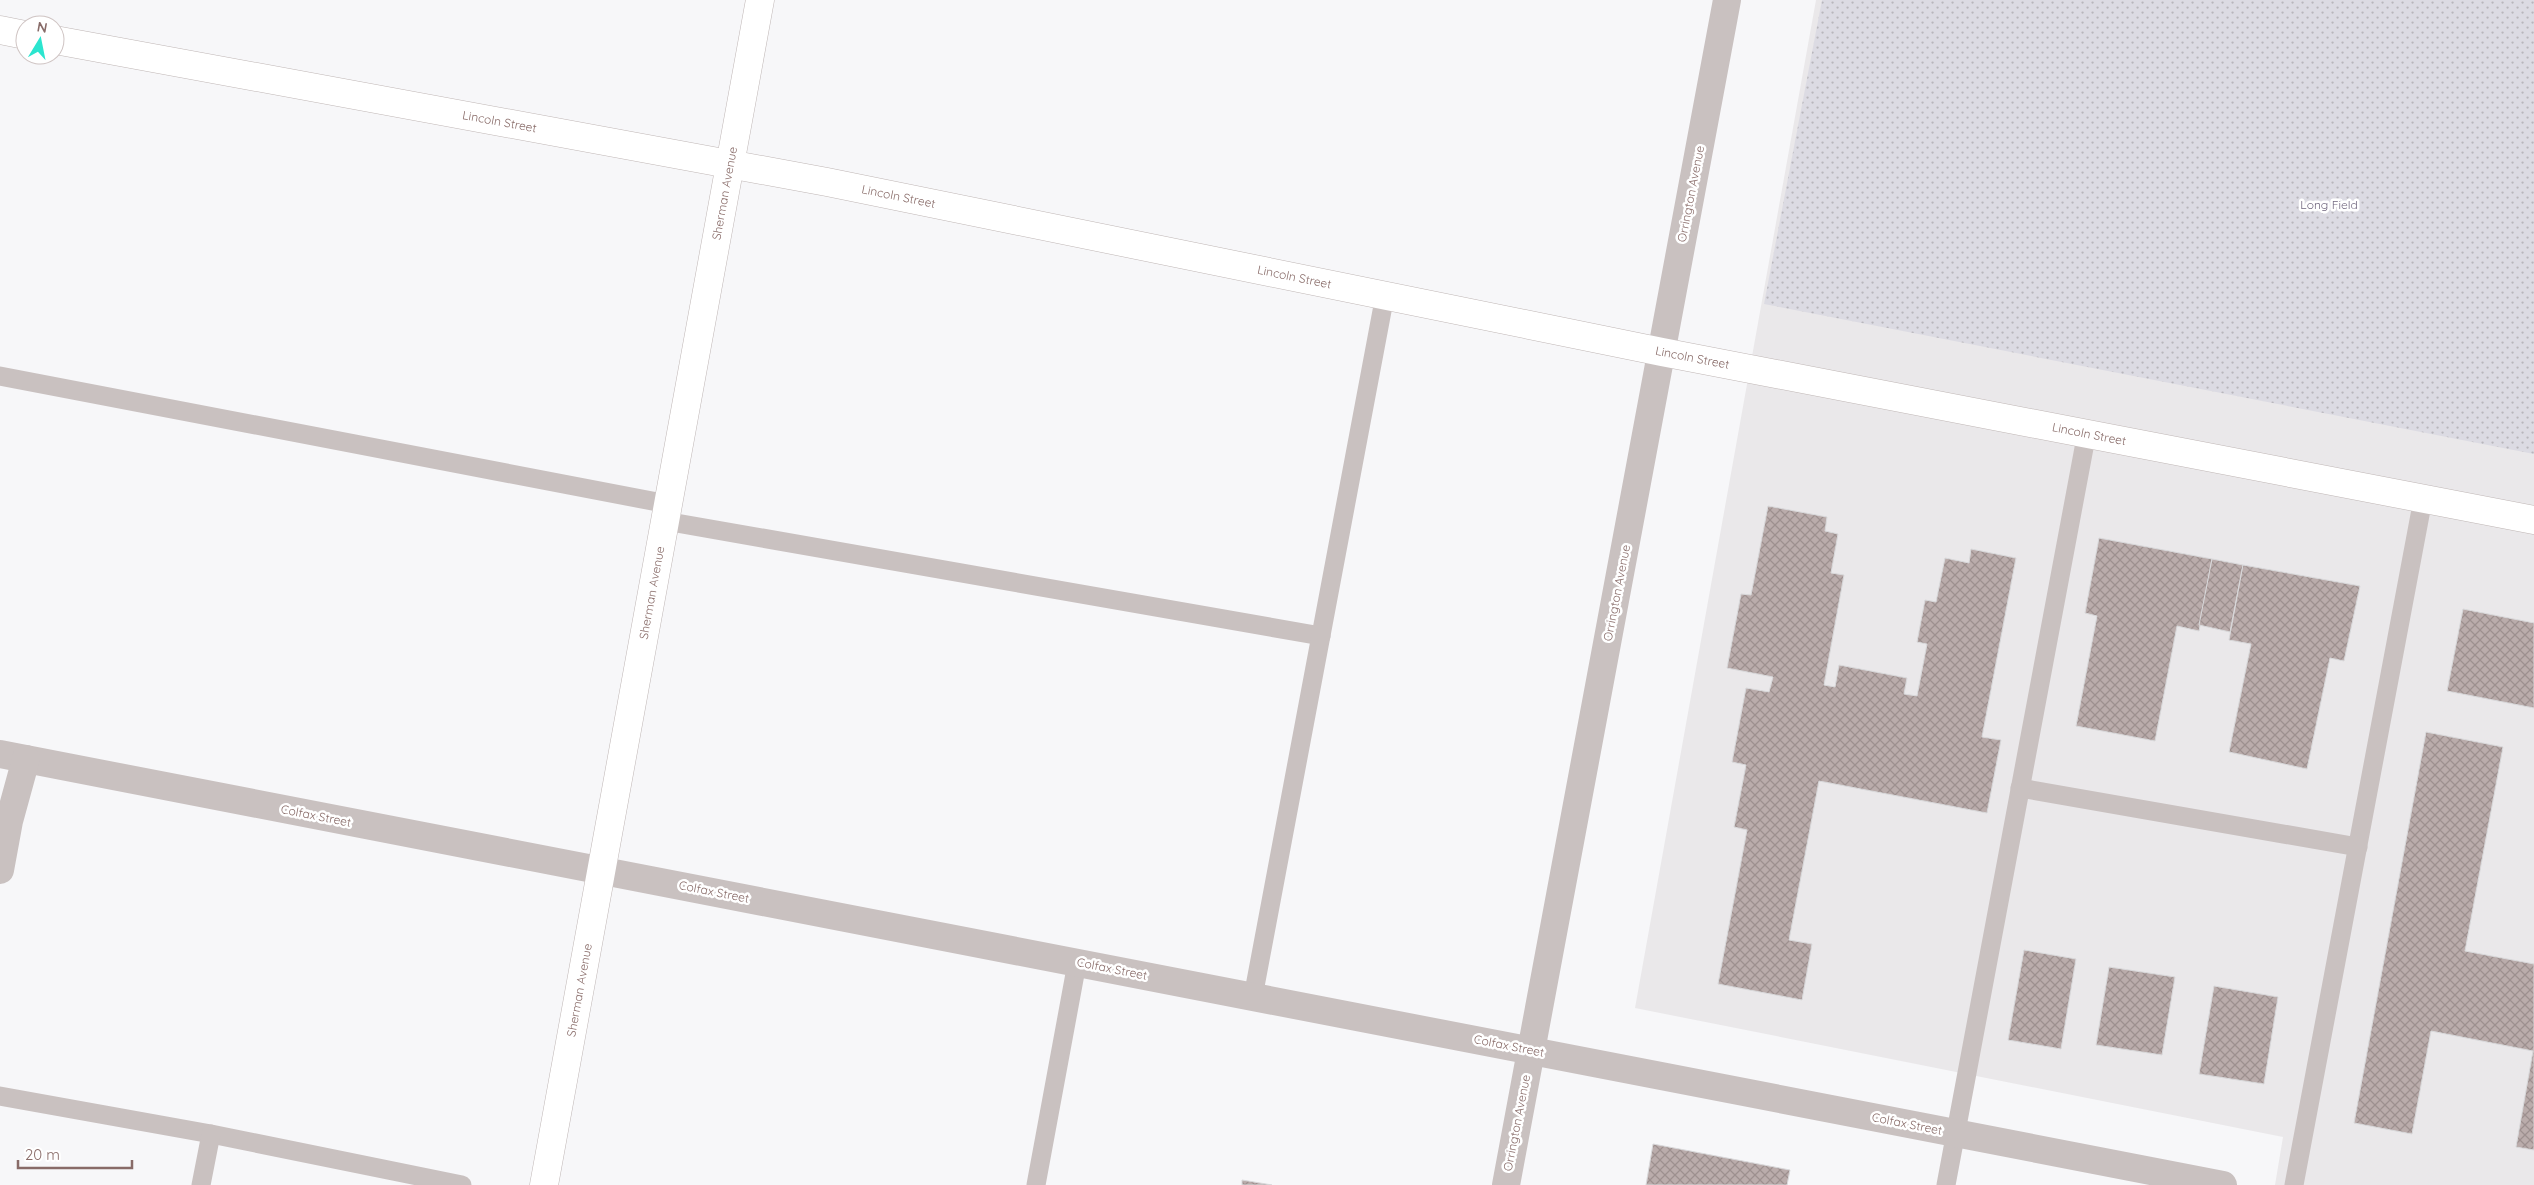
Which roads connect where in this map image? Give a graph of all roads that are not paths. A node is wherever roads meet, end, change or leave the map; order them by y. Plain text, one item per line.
1 (760, 0) edge
2 (1727, 0) edge
3 (0, 30) edge
4 (15, 33) edge
5 (65, 42) edge
6 (730, 164) junction
7 (1385, 295) junction
8 (1662, 352) junction
9 (0, 376) edge
10 (2087, 432) junction
11 (2424, 499) junction
12 (667, 513) junction
13 (2534, 520) edge
14 (1321, 636) junction
15 (0, 754) edge
16 (26, 759) junction
17 (2020, 788) junction
18 (2358, 847) junction
19 (0, 870) edge
20 (601, 870) junction
21 (1077, 963) junction
22 (1253, 997) junction
23 (1531, 1050) junction
24 (0, 1096) edge
25 (1956, 1133) junction
26 (211, 1134) junction
27 (201, 1185) edge
28 (462, 1185) edge
29 (544, 1185) edge
30 (1036, 1185) edge
31 (1506, 1185) edge
32 (1946, 1185) edge
33 (2223, 1185) edge
34 (2294, 1185) edge

1 - 6 street, Sherman Avenue
2 - 8 street, Orrington Avenue
3 - 4 street
5 - 6 street, Lincoln Street
6 - 7 street, Lincoln Street
6 - 12 street, Sherman Avenue
7 - 8 street, Lincoln Street
7 - 14 lane
8 - 10 street, Lincoln Street
8 - 23 street, Orrington Avenue
9 - 12 lane
10 - 11 street, Lincoln Street
10 - 17 lane
11 - 13 street, Lincoln Street
11 - 18 lane
12 - 14 lane
12 - 20 street, Sherman Avenue
14 - 22 lane
15 - 16 street, Colfax Street
16 - 19 street
16 - 20 street, Colfax Street
17 - 18 lane
17 - 25 lane
18 - 34 lane
20 - 21 street, Colfax Street
20 - 29 street, Sherman Avenue
21 - 22 street, Colfax Street
21 - 30 lane
22 - 23 street, Colfax Street
23 - 25 street, Colfax Street
23 - 31 street, Orrington Avenue
24 - 26 lane
25 - 32 lane
25 - 33 street, Colfax Street
26 - 27 lane
26 - 28 lane

